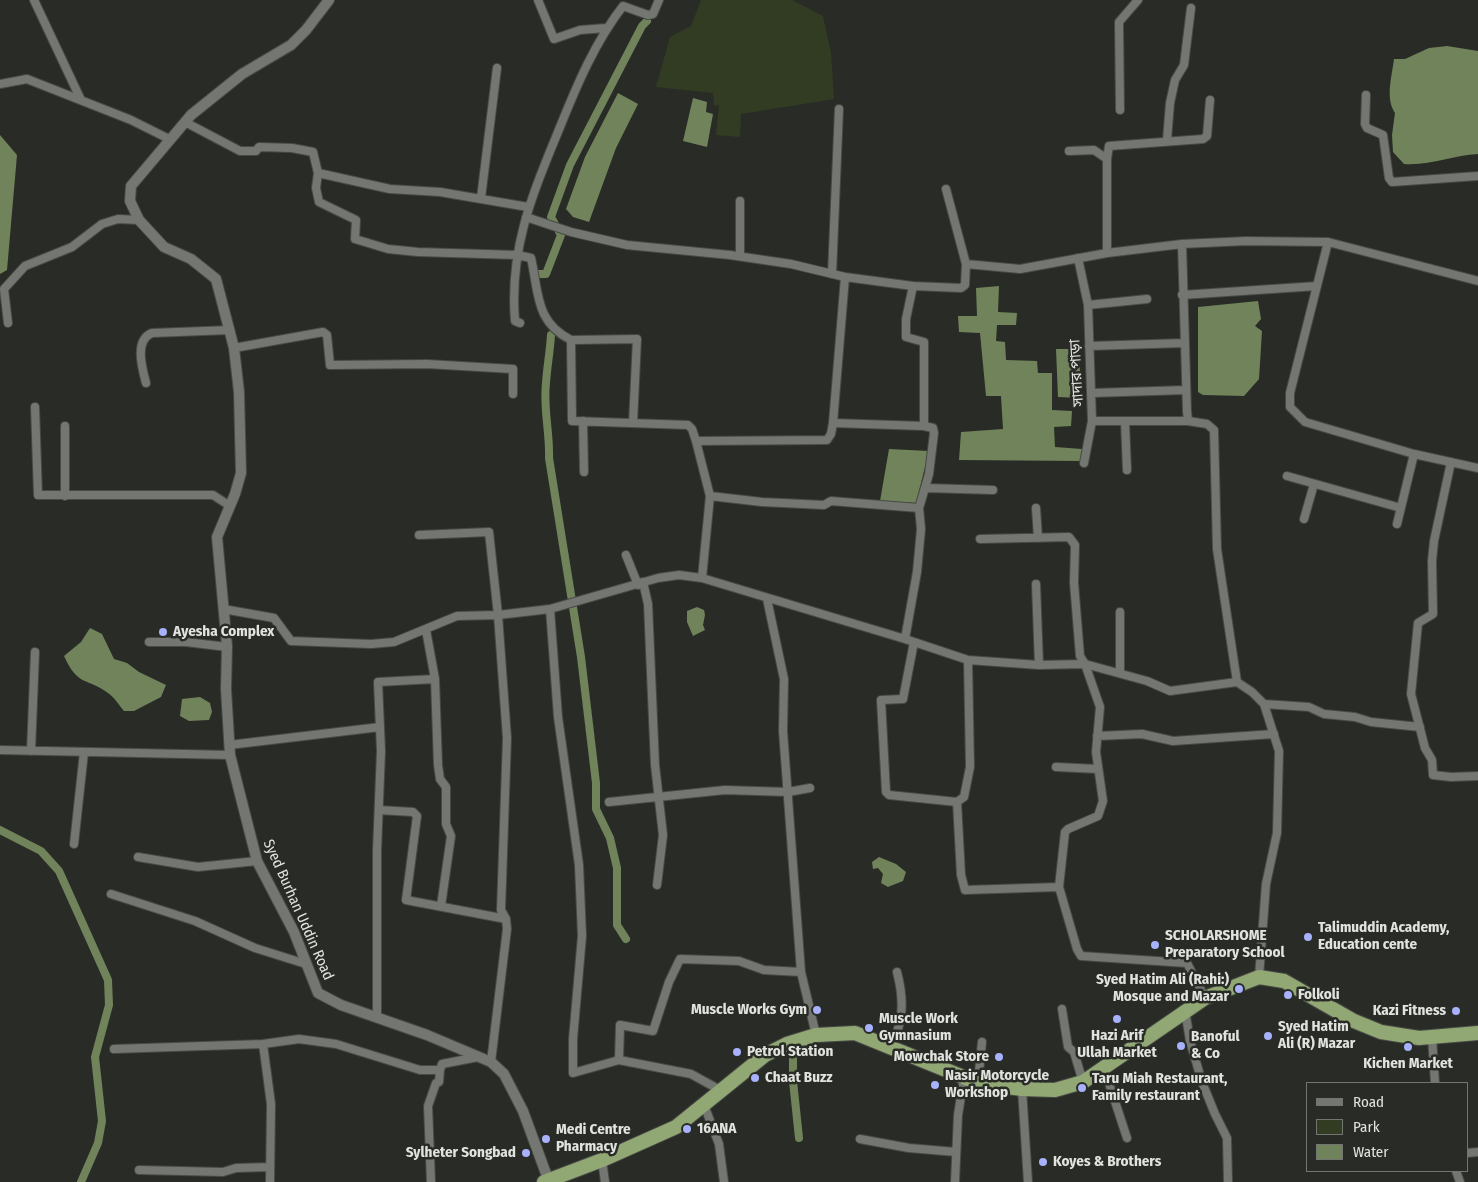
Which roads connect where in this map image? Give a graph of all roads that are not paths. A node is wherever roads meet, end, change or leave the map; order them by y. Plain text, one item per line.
1 (34, 0) edge
2 (538, 0) edge
3 (659, 0) edge
4 (1138, 0) edge
5 (326, 1) edge
6 (1192, 8) dead end
7 (606, 28) junction
8 (498, 68) dead end
9 (0, 84) edge
10 (1366, 95) dead end
11 (81, 100) junction
12 (1210, 100) dead end
13 (839, 109) dead end
14 (1120, 110) dead end
15 (185, 122) junction
16 (169, 139) junction
17 (1167, 140) junction
18 (1069, 151) dead end
19 (1107, 159) junction
20 (318, 173) junction
21 (1478, 176) edge
22 (946, 190) dead end
23 (480, 198) junction
24 (740, 201) dead end
25 (528, 207) junction
26 (526, 217) junction
27 (139, 220) junction
28 (1328, 242) junction
29 (1182, 244) junction
30 (1108, 254) junction
31 (517, 255) junction
32 (740, 256) junction
33 (1078, 258) junction
34 (966, 264) junction
35 (832, 274) junction
36 (845, 277) junction
37 (1478, 281) edge
38 (913, 286) junction
39 (1317, 286) junction
40 (1182, 295) junction
41 (1147, 299) dead end
42 (1088, 305) junction
43 (8, 323) dead end
44 (520, 323) dead end
45 (230, 330) junction
46 (572, 340) junction
47 (1184, 343) junction
48 (1089, 346) junction
49 (234, 348) junction
50 (146, 383) dead end
51 (1186, 390) junction
52 (1092, 393) junction
53 (513, 394) dead end
54 (35, 408) dead end
55 (1092, 420) junction
56 (583, 421) junction
57 (1188, 421) junction
58 (1125, 422) junction
59 (633, 423) junction
60 (833, 423) junction
61 (65, 426) dead end
62 (924, 426) junction
63 (696, 441) junction
64 (1414, 454) junction
65 (1451, 462) junction
66 (1084, 463) dead end
67 (1478, 468) edge
68 (1127, 470) dead end
69 (584, 472) dead end
70 (1288, 476) dead end
71 (1314, 484) junction
72 (926, 488) junction
73 (993, 490) dead end
74 (65, 496) junction
75 (710, 496) junction
76 (230, 506) junction
77 (919, 508) junction
78 (1036, 508) dead end
79 (1401, 508) junction
80 (1304, 519) dead end
81 (1396, 524) dead end
82 (419, 535) dead end
83 (1038, 538) junction
84 (980, 539) dead end
85 (626, 555) dead end
86 (702, 578) junction
87 (640, 584) junction
88 (1036, 584) dead end
89 (767, 599) junction
90 (223, 609) junction
91 (550, 610) junction
92 (1120, 612) dead end
93 (498, 615) junction
94 (426, 630) junction
95 (909, 640) junction
96 (149, 642) dead end
97 (227, 648) junction
98 (35, 652) dead end
99 (968, 660) junction
100 (1085, 664) junction
101 (1040, 665) junction
102 (1120, 672) junction
103 (435, 679) junction
104 (1237, 682) junction
105 (1264, 704) junction
106 (380, 727) junction
107 (1420, 727) junction
108 (1274, 734) junction
109 (1097, 736) junction
110 (0, 750) edge
111 (229, 750) junction
112 (31, 751) junction
113 (84, 752) junction
114 (1056, 767) dead end
115 (1098, 769) junction
116 (1478, 776) edge
117 (810, 788) dead end
118 (788, 792) junction
119 (658, 797) junction
120 (609, 802) dead end
121 (957, 802) junction
122 (379, 810) junction
123 (74, 844) dead end
124 (138, 857) dead end
125 (257, 861) junction
126 (657, 885) dead end
127 (1059, 887) junction
128 (110, 894) dead end
129 (441, 906) junction
130 (506, 919) junction
131 (306, 964) junction
132 (801, 972) junction
133 (897, 972) dead end
134 (1259, 978) junction
135 (1205, 998) junction
136 (1062, 1009) dead end
137 (1185, 1010) junction
138 (377, 1018) junction
139 (1478, 1033) edge
140 (816, 1035) junction
141 (1432, 1037) junction
142 (982, 1042) dead end
143 (263, 1044) junction
144 (891, 1046) junction
145 (114, 1049) dead end
146 (478, 1057) junction
147 (619, 1060) junction
148 (491, 1062) junction
149 (1104, 1068) junction
150 (440, 1070) junction
151 (964, 1078) junction
152 (1083, 1082) junction
153 (1435, 1082) edge
154 (978, 1083) junction
155 (1022, 1089) junction
156 (720, 1090) junction
157 (704, 1105) junction
158 (1127, 1138) dead end
159 (860, 1140) dead end
160 (956, 1152) junction
161 (602, 1160) junction
162 (269, 1167) junction
163 (139, 1170) dead end
164 (546, 1180) edge
165 (270, 1182) edge
166 (431, 1182) edge
167 (605, 1182) edge
168 (724, 1182) edge
169 (955, 1182) edge
170 (1028, 1182) edge
171 (1228, 1182) edge

1 - 11 street
2 - 7 street
3 - 7 street
4 - 14 street
5 - 15 street, Syed Burhan Uddin Road
6 - 17 street
7 - 25 street
8 - 23 street
9 - 11 street
10 - 21 street
11 - 16 street
12 - 17 street
13 - 35 street
15 - 16 street, Syed Burhan Uddin Road
15 - 20 street
16 - 27 street, Syed Burhan Uddin Road
17 - 19 street
18 - 19 street
19 - 30 street
20 - 23 street
20 - 31 street
22 - 34 street
23 - 25 street
24 - 32 street
25 - 26 street
26 - 31 street
26 - 32 street
27 - 43 street
27 - 45 street, Syed Burhan Uddin Road
28 - 29 street
28 - 37 street
28 - 39 street
29 - 30 street
29 - 40 street
30 - 33 street
31 - 44 street
31 - 46 street
32 - 35 street
33 - 34 street
33 - 42 street, সাদার পাড়া
34 - 38 street
35 - 36 street
36 - 38 street
36 - 60 street
38 - 62 street
39 - 40 street
39 - 64 street
40 - 47 street
41 - 42 street
42 - 48 street, সাদার পাড়া
45 - 49 street, Syed Burhan Uddin Road
45 - 50 street
46 - 56 street
46 - 59 street
47 - 48 street
47 - 51 street
48 - 52 street, সাদার পাড়া
49 - 53 street
49 - 76 street, Syed Burhan Uddin Road
51 - 52 street
51 - 57 street
52 - 55 street, সাদার পাড়া
54 - 74 street
55 - 58 street, সাদার পাড়া
55 - 66 street
56 - 59 street
56 - 69 street
57 - 58 street, সাদার পাড়া
57 - 104 street, সাদার পাড়া
58 - 68 street
59 - 63 street
60 - 62 street
60 - 63 street
61 - 74 street
62 - 72 street
63 - 75 street
64 - 65 street
64 - 79 street
65 - 67 street
65 - 107 street
70 - 71 street
71 - 79 street
71 - 80 street
72 - 73 street
72 - 77 street
74 - 76 street
75 - 77 street
75 - 86 street
76 - 90 street, Syed Burhan Uddin Road
77 - 95 street
78 - 83 street
79 - 81 street
82 - 93 street
83 - 84 street
83 - 100 street
85 - 87 street
86 - 87 street
86 - 89 street
87 - 91 street
87 - 119 street
88 - 101 street
89 - 95 street
89 - 118 street
90 - 94 street
90 - 97 street, Syed Burhan Uddin Road
91 - 93 street
91 - 147 street
92 - 102 street
93 - 94 street
93 - 130 street
94 - 103 street
95 - 99 street
95 - 121 street
96 - 97 street
97 - 111 street, Syed Burhan Uddin Road
98 - 112 street
99 - 101 street
99 - 121 street
100 - 101 street
100 - 102 street
100 - 109 street
102 - 104 street
103 - 106 street
103 - 129 street
104 - 105 street
105 - 107 street
105 - 108 street
106 - 111 street
106 - 122 street
107 - 116 street
108 - 109 street
108 - 134 street
109 - 115 street
110 - 112 street
111 - 113 street
111 - 125 street, Syed Burhan Uddin Road
112 - 113 street
113 - 123 street
114 - 115 street
115 - 127 street
117 - 118 street
118 - 119 street
118 - 132 street
119 - 120 street
119 - 126 street
121 - 127 street
122 - 129 street
122 - 138 street
124 - 125 street
125 - 131 street, Syed Burhan Uddin Road
127 - 135 street
128 - 131 street
129 - 130 street
130 - 148 street
131 - 138 street, Syed Burhan Uddin Road
132 - 140 street
132 - 147 street
133 - 144 street
134 - 135 highway
134 - 141 highway
135 - 137 highway
136 - 152 street
137 - 149 highway
137 - 171 street
138 - 146 street, Syed Burhan Uddin Road
139 - 141 highway
140 - 144 highway
140 - 156 highway
141 - 153 street
142 - 154 street
143 - 145 street
143 - 150 street
143 - 162 street
144 - 151 highway
146 - 148 street, Syed Burhan Uddin Road
146 - 150 street
147 - 156 street
148 - 164 street, Syed Burhan Uddin Road
149 - 152 highway
149 - 158 street
150 - 166 street
151 - 154 highway
151 - 160 street
152 - 155 highway
154 - 155 highway
155 - 170 street
156 - 157 highway
157 - 161 highway
157 - 168 street
159 - 160 street
160 - 169 street
161 - 164 highway
161 - 167 street
162 - 163 street
162 - 165 street

